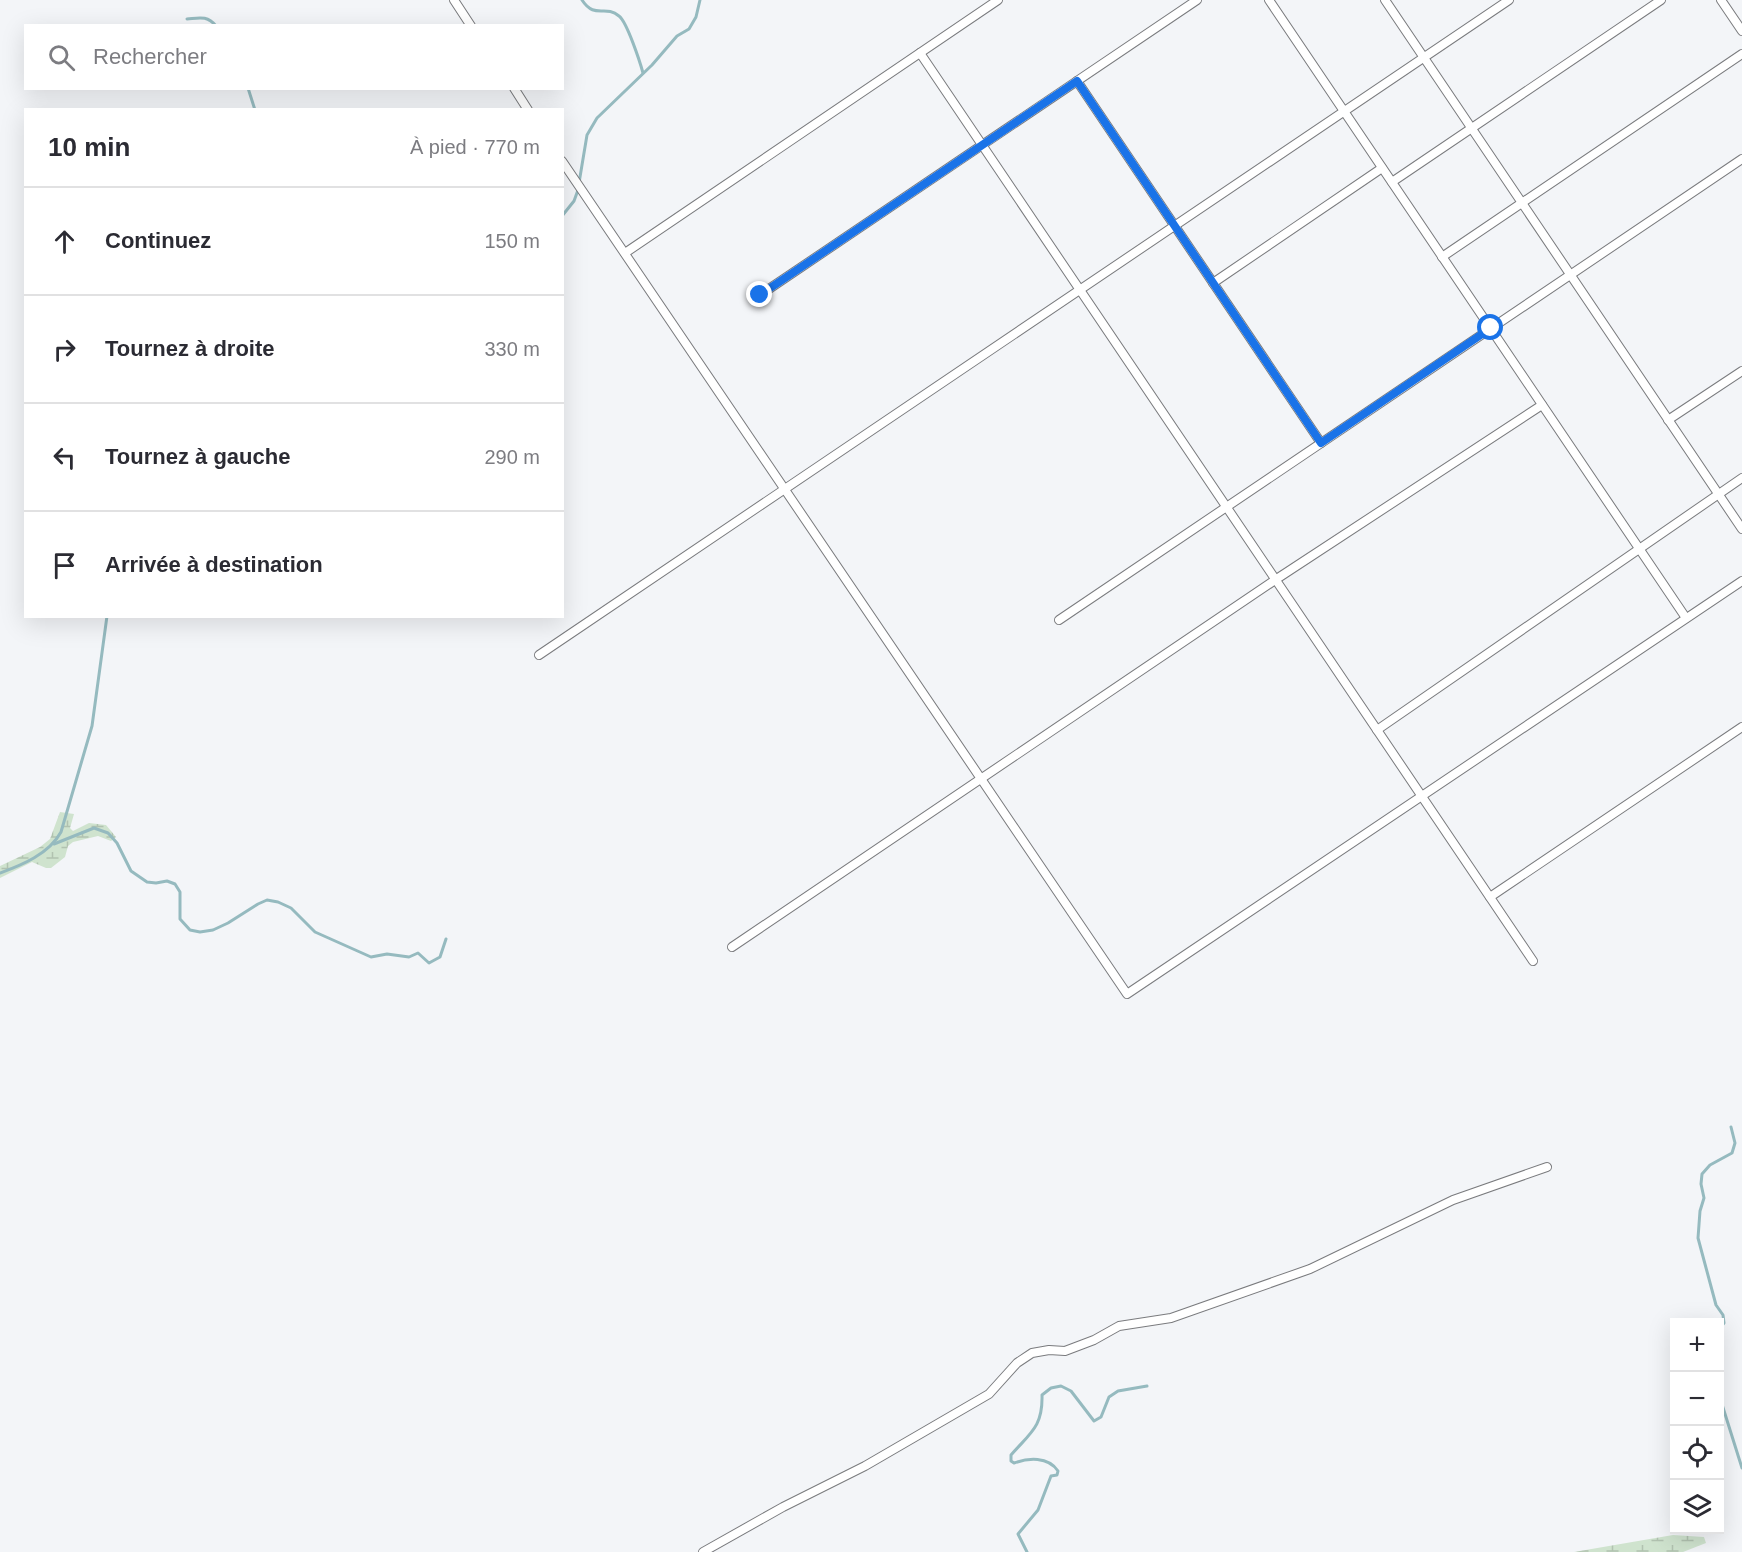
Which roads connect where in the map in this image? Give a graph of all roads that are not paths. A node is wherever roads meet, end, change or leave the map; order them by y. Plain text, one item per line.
1 (454, 0) edge
2 (998, 0) edge
3 (1197, 0) edge
4 (1269, 0) edge
5 (1385, 0) edge
6 (1509, 0) edge
7 (1661, 0) edge
8 (1721, 0) edge
9 (470, 24) edge
10 (1742, 31) edge
11 (920, 53) junction
12 (1742, 54) edge
13 (1424, 57) junction
14 (1077, 81) junction
15 (515, 90) edge
16 (527, 108) edge
17 (1344, 111) junction
18 (1471, 128) junction
19 (982, 145) junction
20 (1742, 159) edge
21 (564, 164) edge
22 (1382, 168) junction
23 (1392, 182) junction
24 (1522, 203) junction
25 (1174, 226) junction
26 (624, 252) junction
27 (1442, 257) junction
28 (1570, 275) junction
29 (1213, 283) junction
30 (1080, 290) junction
31 (760, 295) dead end
32 (1491, 328) junction
33 (1742, 371) edge
34 (1542, 405) junction
35 (1668, 420) junction
36 (1321, 443) junction
37 (1742, 478) edge
38 (784, 489) junction
39 (1719, 494) junction
40 (1226, 507) junction
41 (1742, 529) edge
42 (1639, 548) junction
43 (1275, 580) junction
44 (1742, 581) edge
45 (1686, 618) junction
46 (1059, 620) dead end
47 (539, 655) dead end
48 (1742, 727) edge
49 (1377, 730) junction
50 (980, 779) junction
51 (1422, 796) junction
52 (1490, 897) junction
53 (732, 947) dead end
54 (1533, 961) dead end
55 (1547, 1167) dead end
56 (703, 1552) edge

1 - 9 street
2 - 11 street
3 - 14 street
4 - 17 street
5 - 13 street
6 - 13 street
7 - 18 street
8 - 10 street
11 - 19 street
11 - 26 street
12 - 24 street
13 - 17 street
13 - 18 street
14 - 19 street
14 - 25 street
15 - 16 street
17 - 22 street
17 - 25 street
18 - 23 street
18 - 24 street
19 - 30 street
19 - 31 street
20 - 28 street
21 - 26 street
22 - 23 street
22 - 29 street
23 - 27 street
24 - 27 street
24 - 28 street
25 - 29 street
25 - 30 street
26 - 38 street
27 - 32 street
28 - 32 street
28 - 35 street
29 - 36 street
30 - 38 street
30 - 40 street
32 - 34 street
32 - 36 street
33 - 35 street
34 - 42 street
34 - 43 street
35 - 39 street
36 - 40 street
37 - 39 street
38 - 47 street
38 - 50 street
39 - 41 street
39 - 42 street
40 - 43 street
40 - 46 street
42 - 45 street
42 - 49 street
43 - 49 street
43 - 50 street
44 - 45 street
45 - 51 street
48 - 52 street
49 - 51 street
50 - 51 street
50 - 53 street
51 - 52 street
52 - 54 street
55 - 56 street

